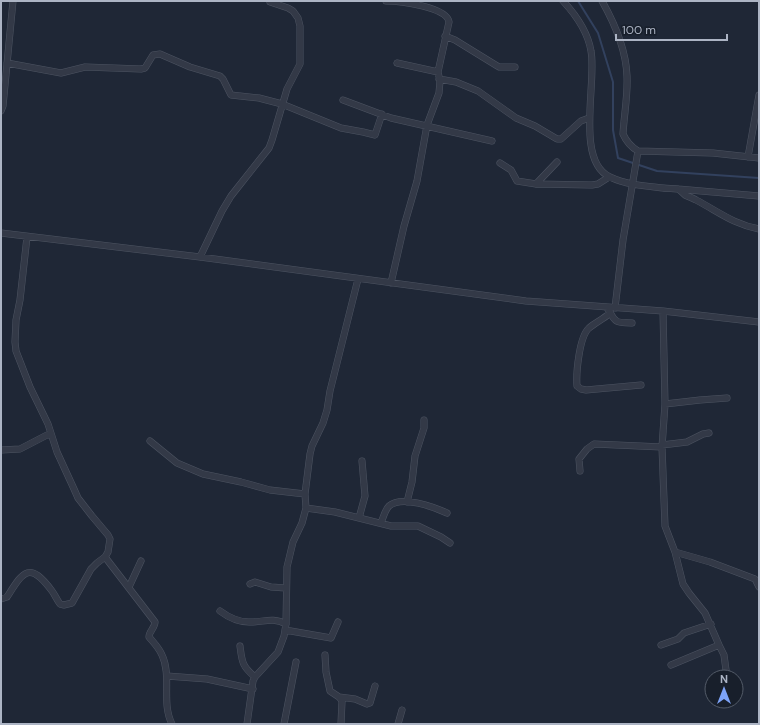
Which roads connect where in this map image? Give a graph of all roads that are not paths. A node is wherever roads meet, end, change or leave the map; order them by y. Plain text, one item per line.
1 (13, 1) edge
2 (386, 1) edge
3 (563, 1) edge
4 (602, 1) edge
5 (270, 2) edge
6 (445, 36) junction
7 (7, 63) junction
8 (397, 63) dead end
9 (515, 67) dead end
10 (438, 72) junction
11 (439, 79) junction
12 (759, 95) edge
13 (343, 100) dead end
14 (282, 104) junction
15 (1, 111) edge
16 (382, 114) junction
17 (589, 118) junction
18 (427, 125) junction
19 (492, 141) dead end
20 (637, 153) junction
21 (748, 156) junction
22 (759, 158) edge
23 (557, 162) dead end
24 (500, 163) dead end
25 (609, 177) junction
26 (632, 183) junction
27 (536, 184) junction
28 (678, 189) junction
29 (759, 196) edge
30 (759, 229) edge
31 (1, 233) edge
32 (26, 237) junction
33 (200, 257) junction
34 (358, 279) junction
35 (391, 283) junction
36 (611, 309) junction
37 (663, 311) junction
38 (759, 322) edge
39 (632, 323) dead end
40 (641, 385) dead end
41 (727, 398) dead end
42 (665, 404) junction
43 (424, 420) dead end
44 (709, 433) dead end
45 (51, 434) junction
46 (150, 441) dead end
47 (662, 446) junction
48 (1, 450) edge
49 (362, 461) dead end
50 (580, 471) dead end
51 (305, 494) junction
52 (407, 502) junction
53 (306, 508) junction
54 (447, 513) dead end
55 (359, 518) junction
56 (381, 523) junction
57 (450, 543) dead end
58 (675, 552) junction
59 (106, 557) junction
60 (141, 561) dead end
61 (250, 584) dead end
62 (129, 587) junction
63 (759, 587) edge
64 (286, 588) junction
65 (1, 599) edge
66 (220, 611) dead end
67 (338, 622) dead end
68 (286, 624) junction
69 (711, 624) junction
70 (285, 630) junction
71 (661, 645) dead end
72 (719, 645) junction
73 (240, 646) dead end
74 (325, 655) dead end
75 (296, 662) dead end
76 (671, 665) dead end
77 (726, 669) edge
78 (167, 676) junction
79 (255, 677) junction
80 (375, 686) dead end
81 (253, 688) junction
82 (339, 698) junction
83 (402, 710) dead end
84 (172, 724) edge
85 (247, 724) edge
86 (284, 724) edge
87 (341, 724) edge
88 (398, 724) edge

1 - 7 street
2 - 6 street
3 - 17 street
4 - 20 street
5 - 14 street
6 - 9 street
6 - 10 street
7 - 14 street
7 - 15 street
8 - 10 street
10 - 11 street
11 - 17 street
11 - 18 street
12 - 21 street
13 - 16 street
14 - 16 street
14 - 33 street
16 - 18 street
17 - 25 street
18 - 19 street
18 - 35 street
20 - 21 street
20 - 26 street
21 - 22 street
23 - 27 street
24 - 27 street
25 - 26 street
25 - 27 street
26 - 28 street
26 - 36 street
28 - 29 street
28 - 30 street
31 - 32 street
32 - 33 street
32 - 45 street
33 - 34 street
34 - 35 street
34 - 51 street
35 - 36 street
36 - 37 street
36 - 39 street
36 - 40 street
37 - 38 street
37 - 42 street
41 - 42 street
42 - 47 street
43 - 52 street
44 - 47 street
45 - 48 street
45 - 59 street
46 - 51 street
47 - 50 street
47 - 58 street
49 - 55 street
51 - 53 street
52 - 54 street
52 - 56 street
53 - 55 street
53 - 64 street
55 - 56 street
56 - 57 street
58 - 63 street
58 - 69 street
59 - 62 street
59 - 65 street
60 - 62 street
61 - 64 street
62 - 78 street
64 - 68 street
66 - 68 street
67 - 70 street
68 - 70 street
69 - 71 street
69 - 72 street
70 - 79 street
72 - 76 street
72 - 77 street
73 - 79 street
74 - 82 street
75 - 86 street
78 - 81 street
78 - 84 street
79 - 81 street
80 - 82 street
81 - 85 street
82 - 87 street
83 - 88 street

